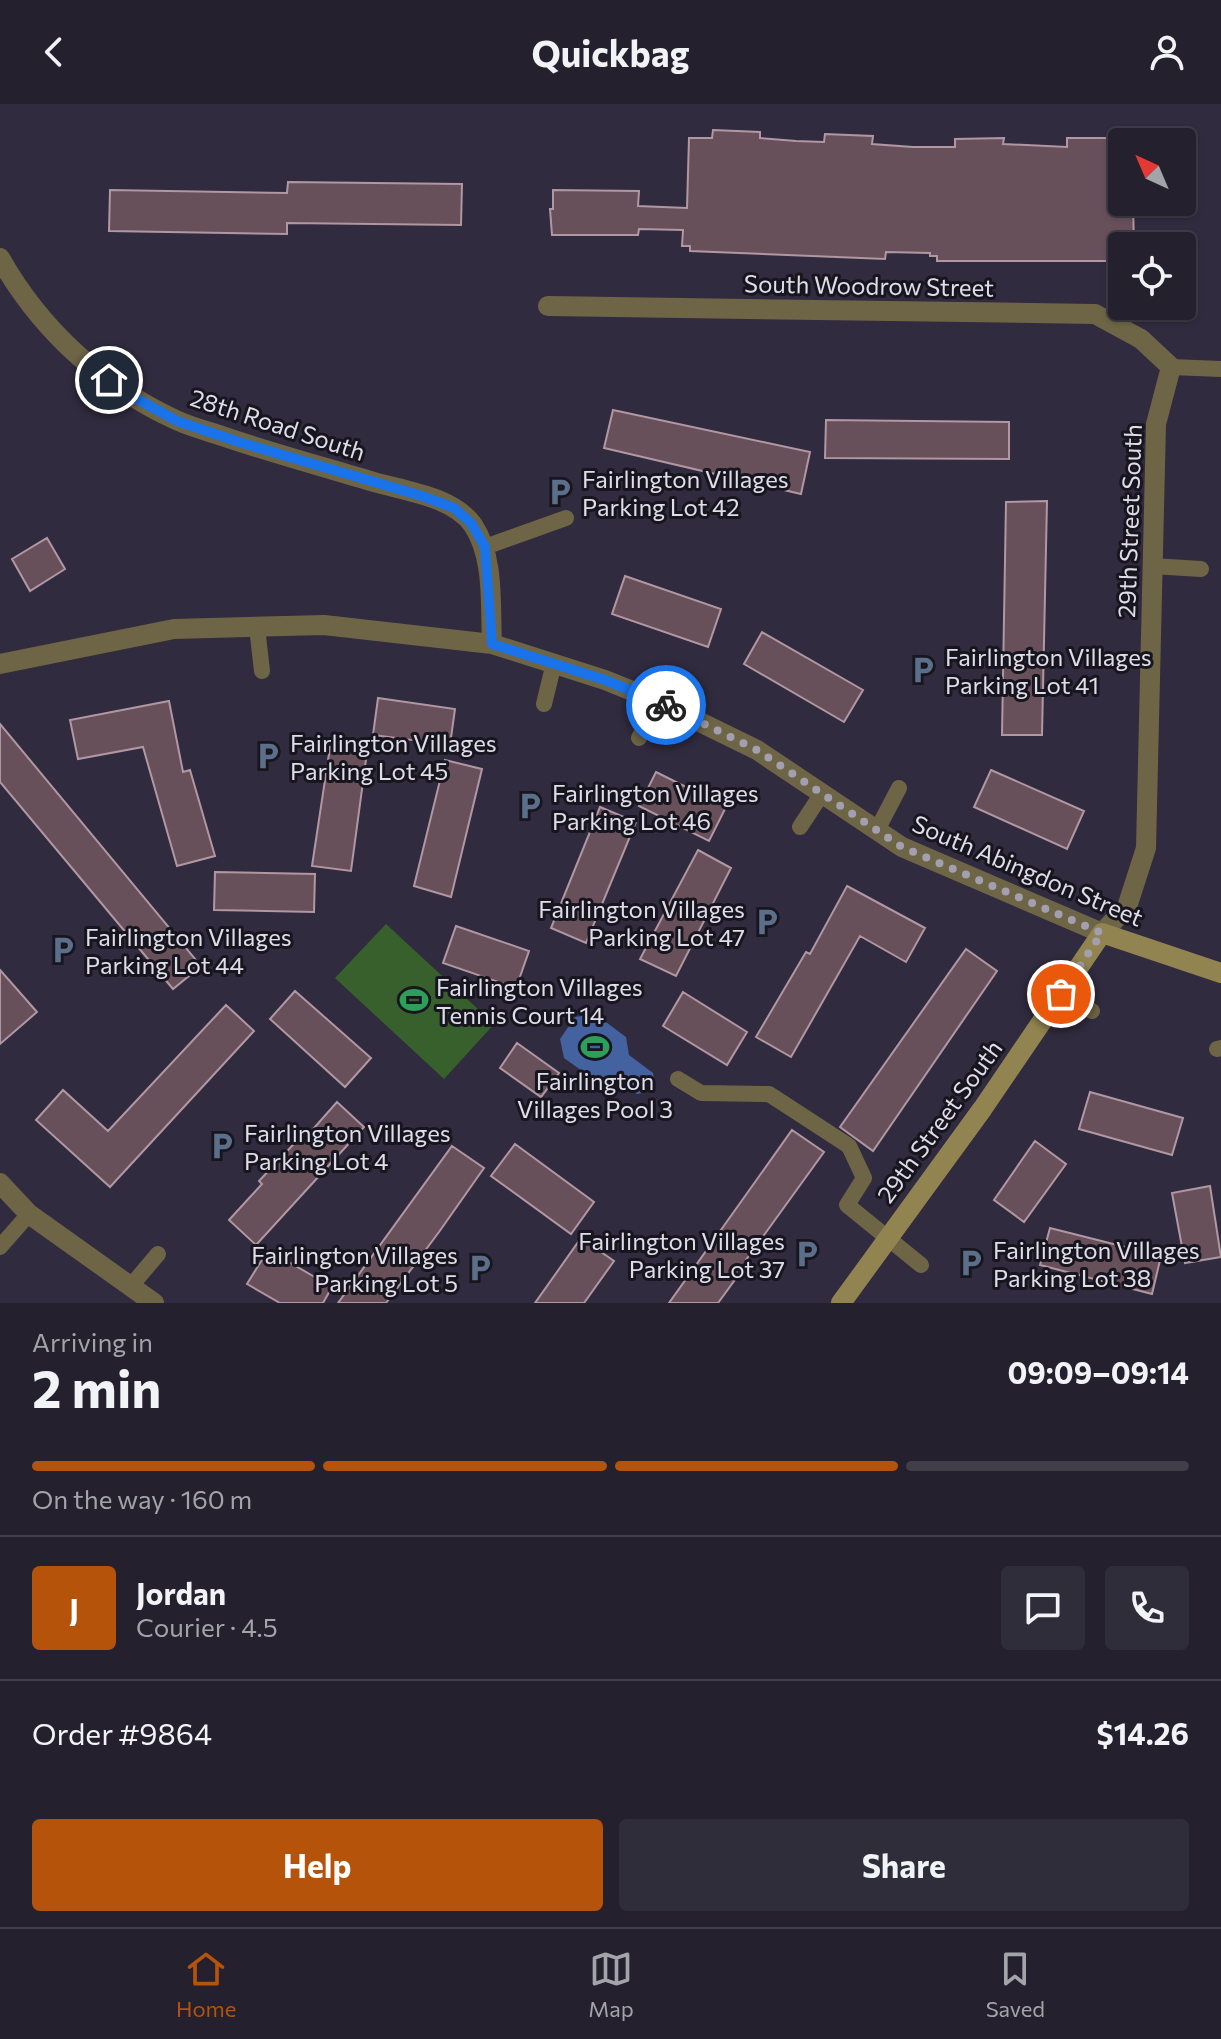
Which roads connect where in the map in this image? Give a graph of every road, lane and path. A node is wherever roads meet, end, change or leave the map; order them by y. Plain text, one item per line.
1 (0, 258) edge
2 (548, 306) dead end
3 (1171, 367) junction
4 (1221, 369) edge
5 (566, 518) dead end
6 (485, 547) junction
7 (1152, 566) junction
8 (1201, 569) dead end
9 (257, 627) junction
10 (492, 644) junction
11 (554, 663) junction
12 (0, 664) edge
13 (262, 671) dead end
14 (657, 701) junction
15 (544, 704) dead end
16 (639, 738) dead end
17 (899, 788) dead end
18 (823, 792) junction
19 (800, 827) dead end
20 (877, 830) junction
21 (1102, 933) junction
22 (1221, 973) edge
23 (1061, 994) junction
24 (1092, 1011) dead end
25 (678, 1079) dead end
26 (0, 1183) edge
27 (29, 1214) junction
28 (886, 1239) junction
29 (0, 1247) edge
30 (158, 1254) dead end
31 (921, 1265) dead end
32 (130, 1287) junction
33 (154, 1303) edge
34 (841, 1303) edge

1 - 6 street, 28th Road South
2 - 3 street, South Woodrow Street
3 - 4 lane
3 - 7 street, 29th Street South
5 - 6 lane
6 - 10 street
7 - 8 lane
7 - 21 street, 29th Street South
9 - 10 street, South Abingdon Street
9 - 12 street, South Abingdon Street
9 - 13 lane
10 - 11 street, South Abingdon Street
11 - 14 street, South Abingdon Street
11 - 15 lane
14 - 16 lane
14 - 18 street, South Abingdon Street
17 - 20 lane
18 - 19 lane
18 - 20 street, South Abingdon Street
20 - 21 street, South Abingdon Street
21 - 22 street, South Abingdon Street
21 - 23 street, 29th Street South
23 - 24 lane
23 - 28 street, 29th Street South
25 - 28 lane
26 - 27 street
27 - 29 lane
27 - 32 street
28 - 31 lane
28 - 34 street, 29th Street South
30 - 32 lane
32 - 33 street

